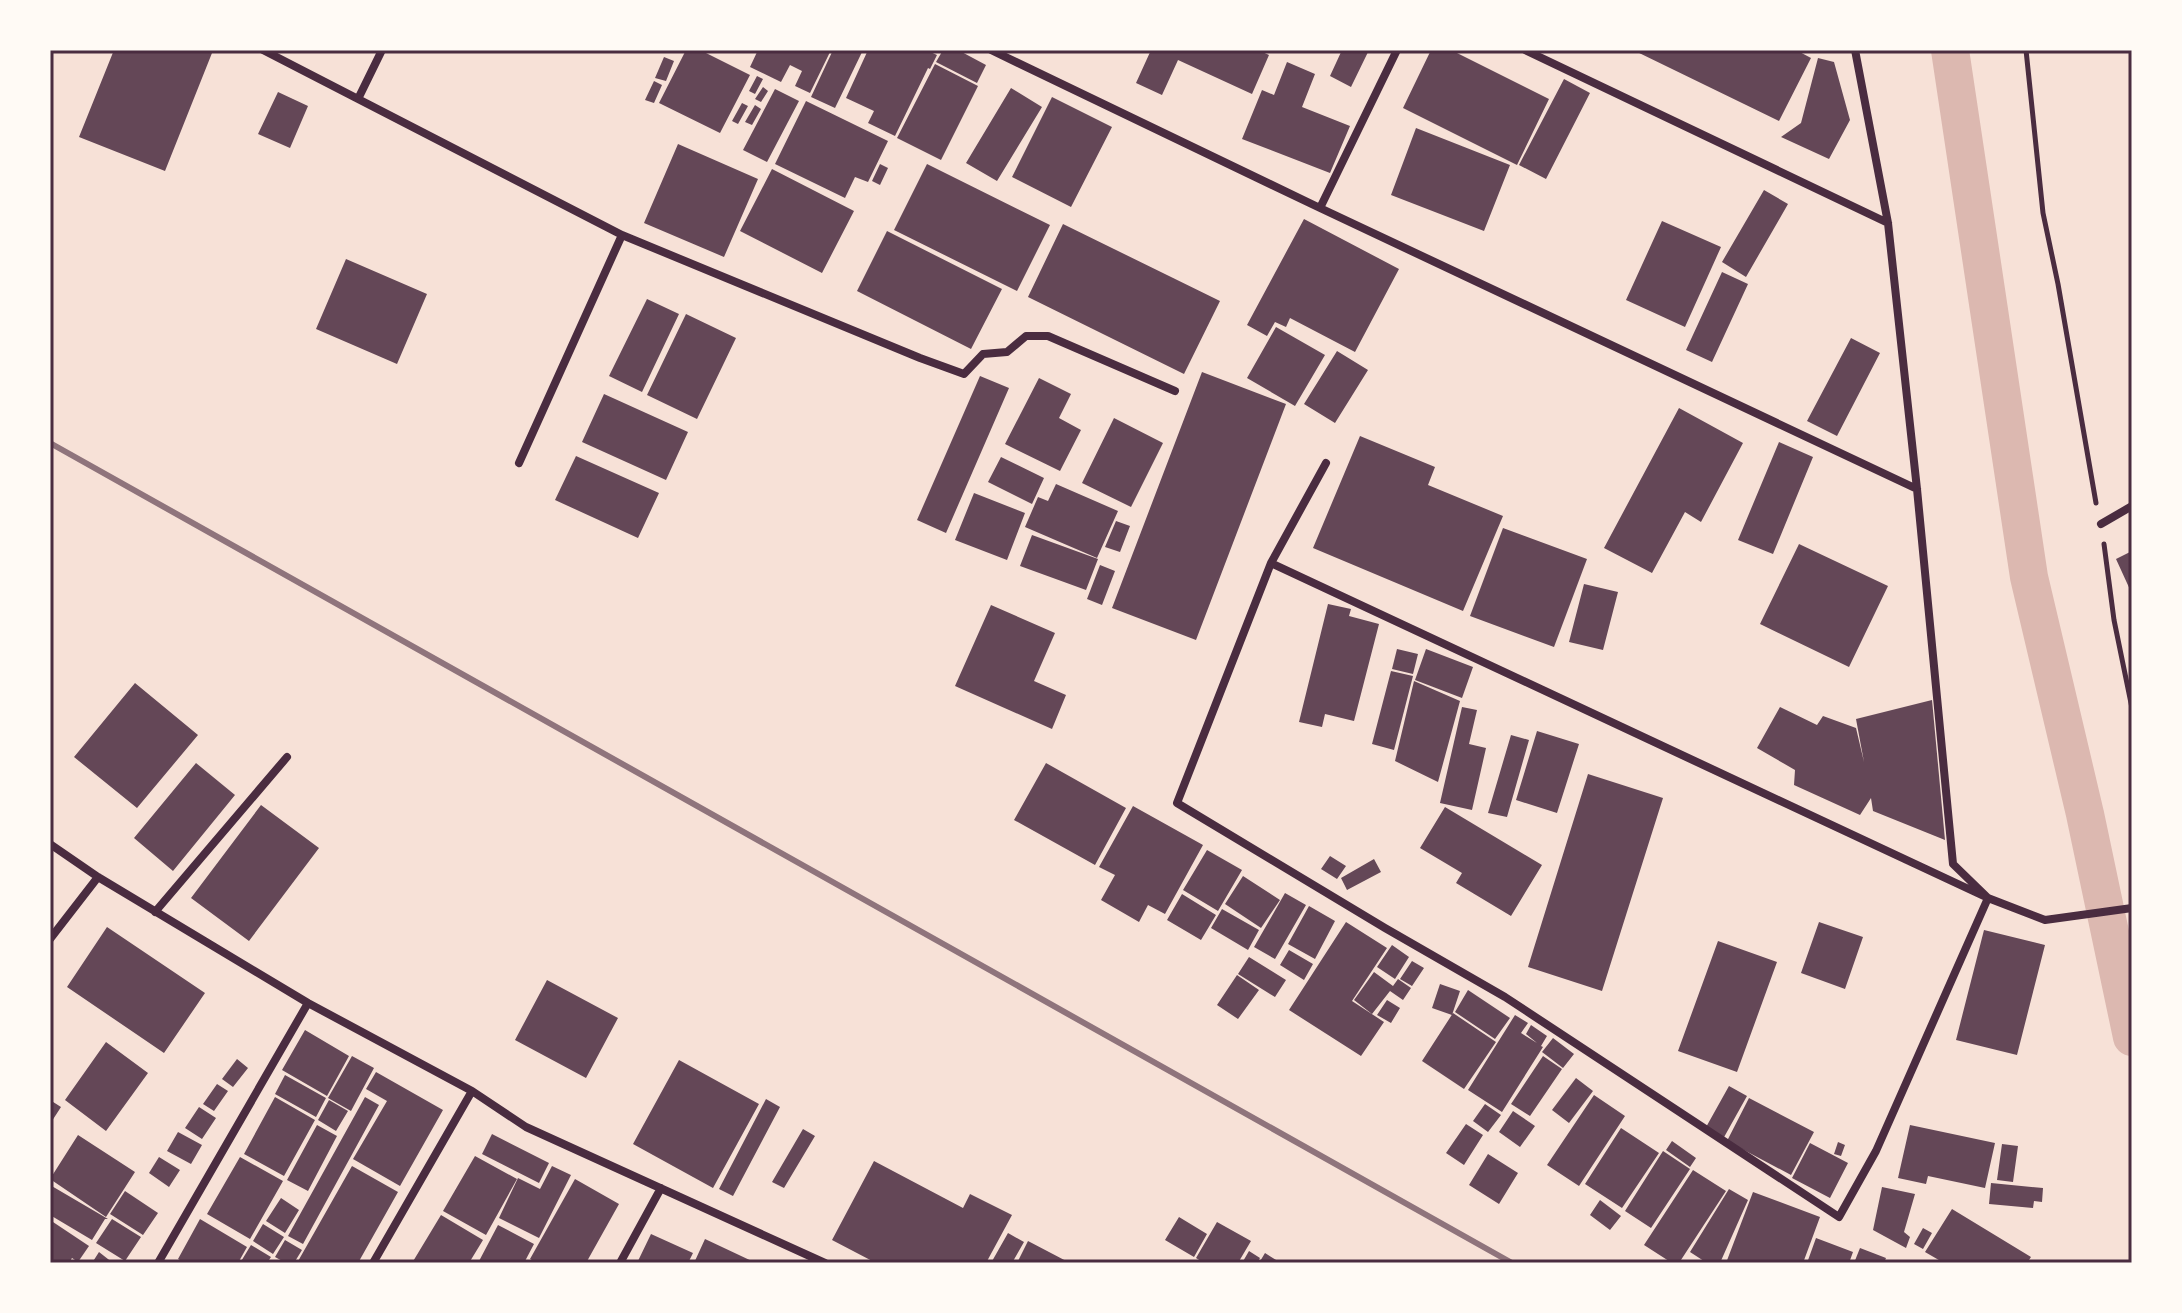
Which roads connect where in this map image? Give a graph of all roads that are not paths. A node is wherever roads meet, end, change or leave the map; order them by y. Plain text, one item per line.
1 (263, 50) edge
2 (382, 50) edge
3 (991, 50) edge
4 (1397, 50) edge
5 (1525, 50) edge
6 (1855, 50) edge
7 (358, 99) junction
8 (1320, 208) junction
9 (1888, 223) junction
10 (622, 235) junction
11 (1175, 391) dead end
12 (519, 463) dead end
13 (1326, 463) dead end
14 (1917, 489) junction
15 (2132, 506) edge
16 (2101, 524) road end
17 (1271, 563) junction
18 (287, 757) dead end
19 (50, 844) edge
20 (98, 877) junction
21 (1988, 898) junction
22 (2132, 908) edge
23 (155, 912) junction
24 (50, 939) edge
25 (308, 1003) junction
26 (472, 1091) junction
27 (661, 1188) junction
28 (158, 1263) edge
29 (373, 1263) edge
30 (620, 1263) edge
31 (825, 1263) edge

1 - 7 street
2 - 7 street
3 - 8 street
4 - 8 street
5 - 9 street
6 - 9 street
7 - 10 street
8 - 14 street
9 - 14 street
10 - 11 street
10 - 12 street
13 - 17 street
14 - 21 street
15 - 16 street
17 - 21 street
17 - 21 street
18 - 23 street
19 - 20 street
20 - 23 street
20 - 24 street
21 - 22 street
23 - 25 street
25 - 26 street
25 - 28 street
26 - 27 street
26 - 29 street
27 - 30 street
27 - 31 street

